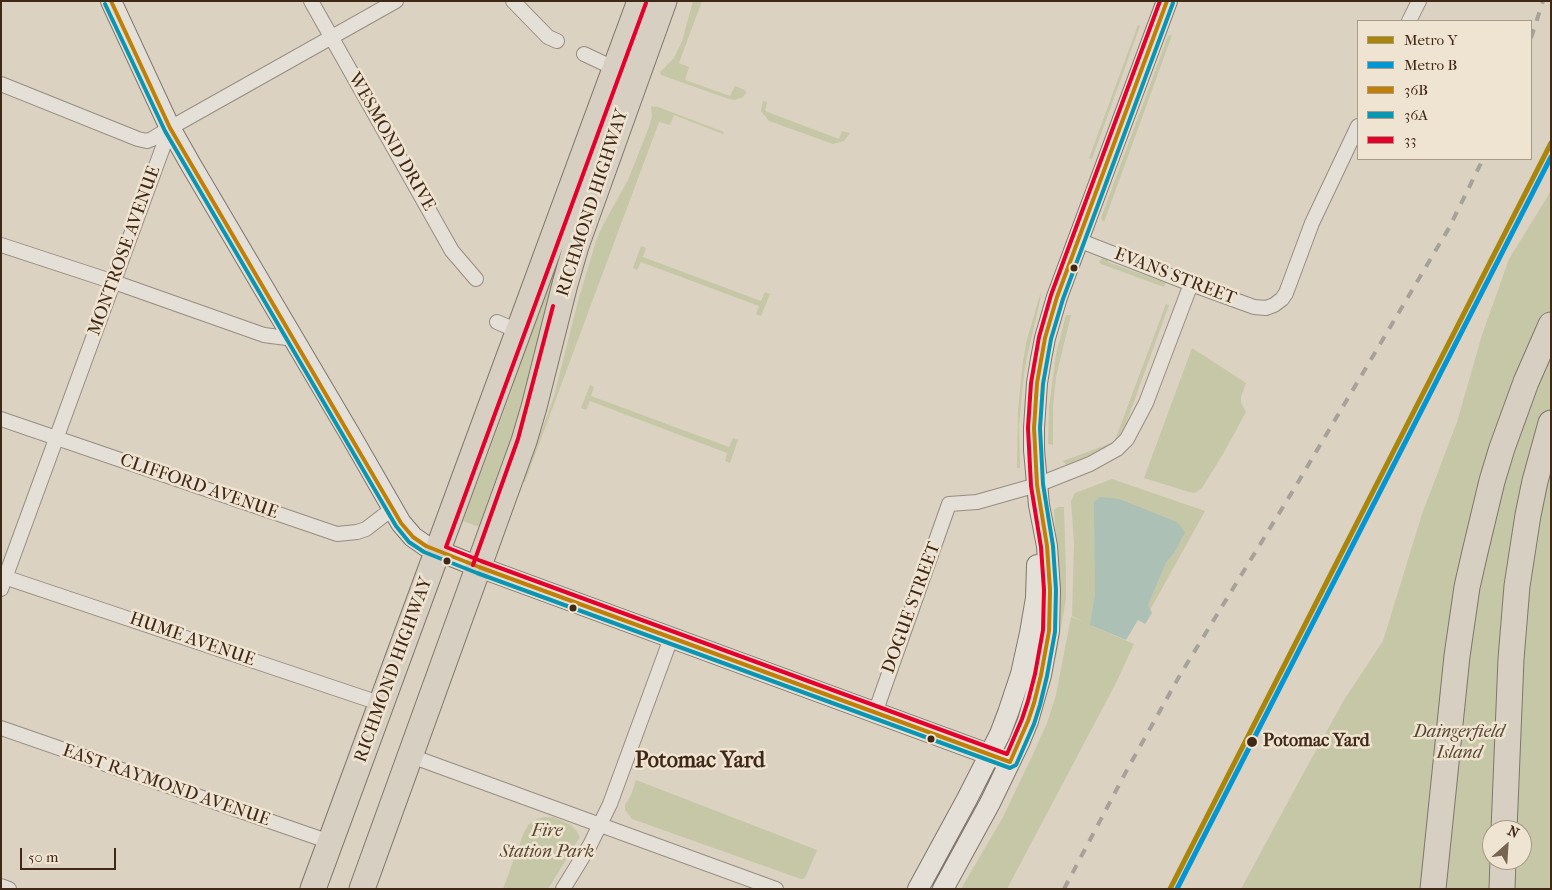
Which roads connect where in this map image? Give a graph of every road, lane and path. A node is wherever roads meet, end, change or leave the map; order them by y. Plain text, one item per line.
1 (111, 1) edge
2 (311, 1) edge
3 (396, 1) edge
4 (513, 1) edge
5 (640, 1) edge
6 (664, 1) edge
7 (1167, 1) edge
8 (1419, 1) edge
9 (1410, 20) edge
10 (331, 38) junction
11 (556, 41) dead end
12 (584, 54) dead end
13 (625, 74) junction
14 (1, 84) edge
15 (170, 128) junction
16 (1357, 128) edge
17 (1078, 240) junction
18 (1, 244) edge
19 (476, 278) dead end
20 (114, 282) junction
21 (1191, 284) junction
22 (1551, 325) edge
23 (294, 339) junction
24 (1, 420) edge
25 (1551, 423) edge
26 (56, 438) junction
27 (1037, 485) junction
28 (1039, 505) junction
29 (392, 508) junction
30 (438, 550) junction
31 (479, 568) junction
32 (3, 581) edge
33 (671, 638) junction
34 (382, 704) junction
35 (875, 712) junction
36 (1, 728) edge
37 (990, 754) junction
38 (411, 756) junction
39 (1010, 762) junction
40 (1504, 820) edge
41 (600, 825) junction
42 (330, 842) junction
43 (1503, 870) edge
44 (1, 886) edge
45 (9, 889) edge
46 (313, 889) edge
47 (362, 889) edge
48 (563, 889) edge
49 (776, 889) edge
50 (918, 889) edge
51 (942, 889) edge
52 (1433, 889) edge
53 (1502, 889) edge

1 - 15 street
2 - 10 street, WESMOND DRIVE
3 - 10 street
4 - 11 street
5 - 13 highway, RICHMOND HIGHWAY
6 - 13 highway, RICHMOND HIGHWAY
7 - 17 street
8 - 9 street
10 - 15 street
10 - 19 street, WESMOND DRIVE
12 - 13 street
13 - 30 highway, RICHMOND HIGHWAY
13 - 31 highway, RICHMOND HIGHWAY
14 - 15 street
15 - 20 street, MONTROSE AVENUE
15 - 23 street
16 - 21 street, EVANS STREET
17 - 21 street, EVANS STREET
17 - 27 street
18 - 20 street
20 - 23 street
20 - 26 street, MONTROSE AVENUE
21 - 27 street
22 - 52 highway
23 - 29 street
24 - 26 street, CLIFFORD AVENUE
25 - 40 highway
26 - 29 street, CLIFFORD AVENUE
26 - 32 street, MONTROSE AVENUE
27 - 28 street
27 - 35 street, DOGUE STREET
28 - 37 street
28 - 39 street
29 - 30 street
30 - 31 street
30 - 34 highway, RICHMOND HIGHWAY
31 - 33 street
31 - 38 highway, RICHMOND HIGHWAY
32 - 34 street, HUME AVENUE
33 - 35 street
33 - 41 street
34 - 42 highway, RICHMOND HIGHWAY
35 - 37 street
36 - 42 street, EAST RAYMOND AVENUE
37 - 39 street
37 - 50 street
38 - 41 street
38 - 47 highway, RICHMOND HIGHWAY
39 - 51 street
41 - 48 street
41 - 49 street
42 - 46 highway, RICHMOND HIGHWAY
43 - 53 highway
44 - 45 street

